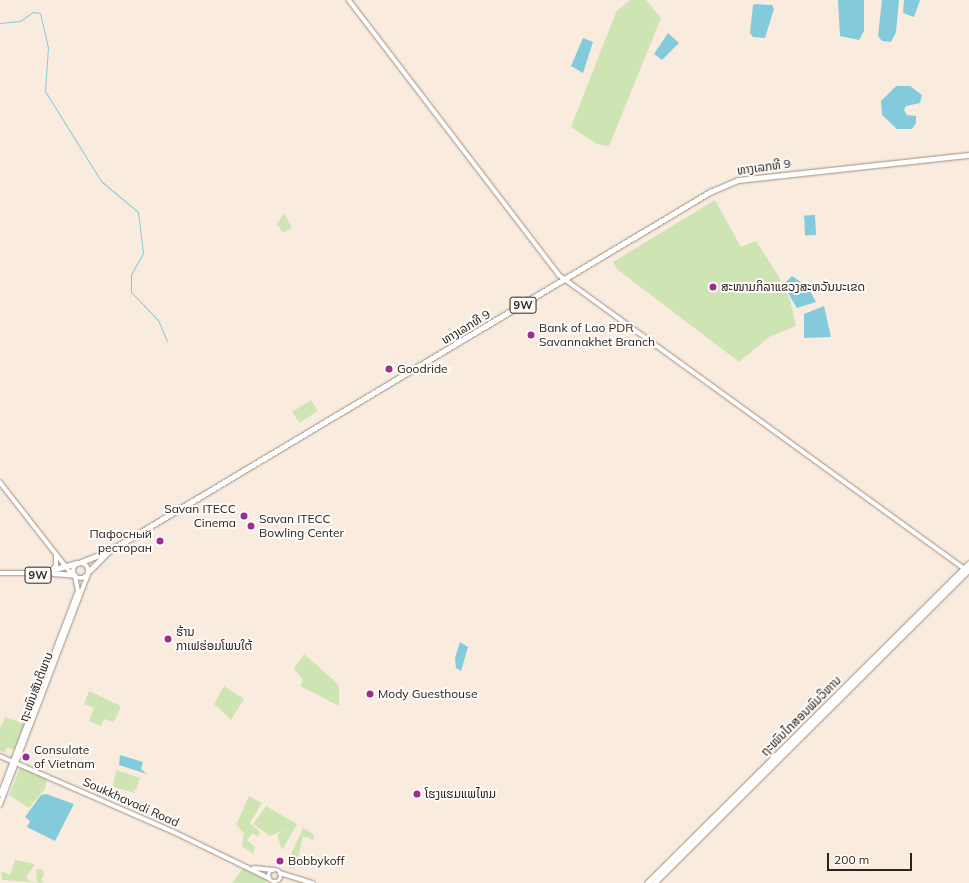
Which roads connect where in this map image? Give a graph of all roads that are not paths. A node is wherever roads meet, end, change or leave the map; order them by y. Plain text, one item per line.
1 (349, 0) edge
2 (969, 155) edge
3 (565, 280) junction
4 (0, 482) edge
5 (109, 551) junction
6 (56, 554) junction
7 (79, 563) junction
8 (969, 563) edge
9 (66, 567) junction
10 (51, 570) junction
11 (967, 570) edge
12 (88, 573) junction
13 (0, 574) edge
14 (40, 574) junction
15 (74, 575) junction
16 (0, 756) edge
17 (14, 762) junction
18 (0, 795) edge
19 (0, 805) edge
20 (666, 867) junction
21 (253, 868) junction
22 (273, 870) junction
23 (280, 873) junction
24 (269, 878) junction
25 (277, 883) edge
26 (312, 883) edge
27 (646, 883) edge
28 (654, 883) edge

1 - 3 street
2 - 3 main road, ທາງເລກທີ 9 / 9W
3 - 5 main road, ທາງເລກທີ 9 / 9W
3 - 11 street
4 - 6 street
5 - 7 main road, ທາງເລກທີ 9 / 9W
5 - 12 main road, ທາງເລກທີ 9 / 9W
6 - 9 street
6 - 10 street
7 - 9 main road, ທາງເລກທີ 9 / 9W
7 - 12 main road
7 - 15 main road
8 - 11 highway, ຖະໜົນໄກສອນພົມວິຫານ
9 - 10 main road, ທາງເລກທີ 9 / 9W
9 - 15 street
10 - 14 main road, ທາງເລກທີ 9 / 9W
11 - 20 highway, ຖະໜົນໄກສອນພົມວິຫານ
12 - 15 main road, ທາງເລກທີ 9 / 9W
12 - 17 street, ຖະໜົນສັນຕິພາບ
13 - 14 main road, ທາງເລກທີ 9 / 9W
14 - 15 main road, ທາງເລກທີ 9 / 9W
15 - 17 street, ຖະໜົນສັນຕິພາບ
16 - 17 street, Soukkhavadi Road
17 - 18 street, ຖະໜົນສັນຕິພາບ
17 - 19 street, ຖະໜົນສັນຕິພາບ
17 - 21 street, Soukkhavadi Road
20 - 27 highway, ຖະໜົນໄກສອນພົມວິຫານ
20 - 28 highway, ຖະໜົນໄກສອນພົມວິຫານ
21 - 22 street, Soukkhavadi Road
21 - 24 street, Soukkhavadi Road
22 - 23 street, Soukkhavadi Road
22 - 24 street
23 - 25 street
23 - 26 street, Soukkhavadi Road
24 - 25 street, Soukkhavadi Road

